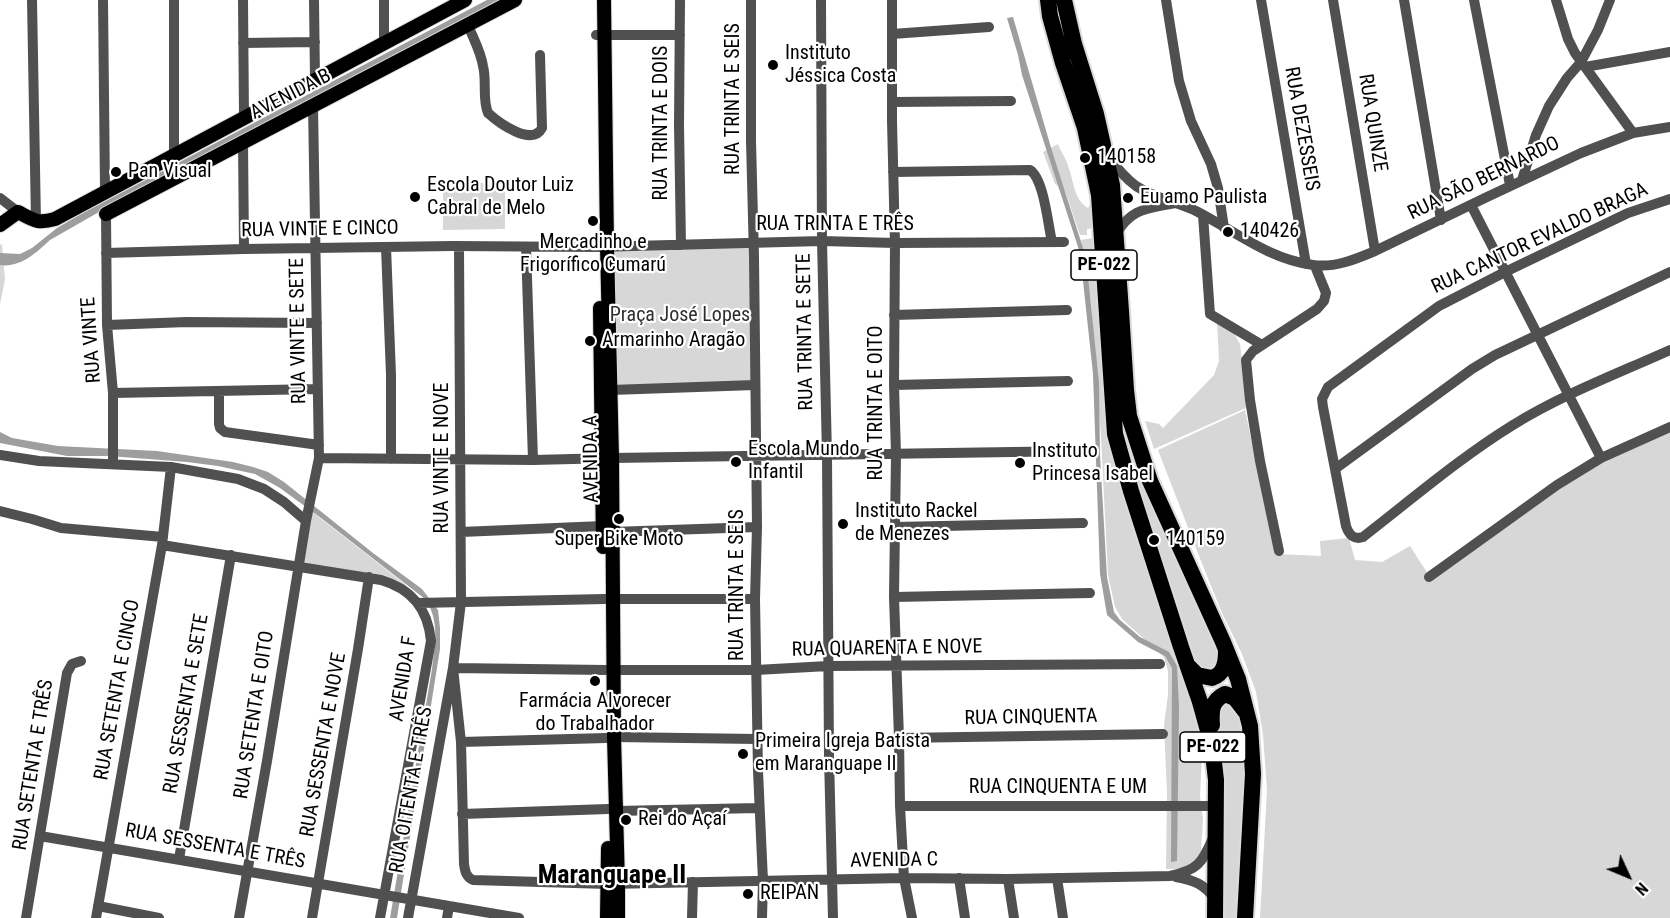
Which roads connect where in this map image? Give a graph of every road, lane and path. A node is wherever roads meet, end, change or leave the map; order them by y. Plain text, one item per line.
1 (32, 0) edge
2 (103, 0) edge
3 (174, 0) edge
4 (243, 0) edge
5 (314, 0) edge
6 (384, 0) edge
7 (515, 0) edge
8 (596, 0) edge
9 (604, 0) edge
10 (680, 0) edge
11 (751, 0) edge
12 (821, 0) edge
13 (891, 0) edge
14 (1064, 0) edge
15 (1166, 0) edge
16 (1261, 0) edge
17 (1333, 0) edge
18 (1404, 0) edge
19 (1474, 0) edge
20 (1556, 0) edge
21 (457, 2) edge
22 (1609, 4) edge
23 (1047, 5) edge
24 (468, 25) junction
25 (989, 27) dead end
26 (601, 34) junction
27 (892, 34) junction
28 (680, 35) junction
29 (315, 42) junction
30 (384, 42) junction
31 (243, 43) junction
32 (1670, 52) edge
33 (540, 55) dead end
34 (1583, 64) junction
35 (315, 79) junction
36 (1011, 101) dead end
37 (892, 102) junction
38 (313, 106) junction
39 (244, 117) junction
40 (1670, 127) edge
41 (1633, 133) junction
42 (243, 142) junction
43 (1104, 150) junction
44 (174, 155) junction
45 (893, 172) junction
46 (1522, 180) junction
47 (1510, 185) junction
48 (105, 191) junction
49 (0, 198) edge
50 (1670, 199) edge
51 (1175, 203) junction
52 (1471, 205) junction
53 (18, 212) junction
54 (106, 213) junction
55 (1203, 215) junction
56 (1441, 220) junction
57 (36, 222) junction
58 (0, 225) edge
59 (1224, 228) junction
60 (1116, 234) junction
61 (822, 242) junction
62 (1052, 242) junction
63 (1064, 242) dead end
64 (895, 243) junction
65 (754, 244) junction
66 (681, 245) junction
67 (459, 246) junction
68 (386, 247) junction
69 (526, 247) junction
70 (603, 247) junction
71 (316, 248) junction
72 (244, 249) junction
73 (1375, 251) junction
74 (106, 253) junction
75 (1311, 265) junction
76 (1505, 272) junction
77 (1670, 272) edge
78 (1067, 310) dead end
79 (894, 315) junction
80 (317, 323) junction
81 (107, 325) junction
82 (1538, 334) junction
83 (1262, 345) junction
84 (1670, 350) edge
85 (1068, 381) dead end
86 (755, 385) junction
87 (894, 385) junction
88 (318, 389) junction
89 (611, 390) junction
90 (219, 391) junction
91 (113, 393) junction
92 (1569, 395) junction
93 (1670, 428) edge
94 (319, 445) junction
95 (1080, 451) dead end
96 (896, 454) junction
97 (0, 455) edge
98 (827, 455) junction
99 (755, 457) junction
100 (319, 458) junction
101 (607, 458) junction
102 (1601, 458) junction
103 (391, 459) junction
104 (461, 460) junction
105 (533, 460) junction
106 (114, 463) junction
107 (171, 467) junction
108 (1335, 469) junction
109 (0, 511) edge
110 (306, 519) junction
111 (1083, 523) dead end
112 (757, 527) junction
113 (895, 527) junction
114 (608, 529) junction
115 (461, 532) junction
116 (162, 541) junction
117 (1279, 551) dead end
118 (231, 555) junction
119 (298, 567) junction
120 (369, 577) junction
121 (1429, 577) dead end
122 (1090, 593) dead end
123 (894, 597) junction
124 (609, 599) junction
125 (755, 599) junction
126 (461, 602) junction
127 (421, 603) junction
128 (1226, 650) junction
129 (81, 661) dead end
130 (1161, 664) dead end
131 (828, 666) junction
132 (897, 666) junction
133 (1188, 666) junction
134 (453, 668) junction
135 (756, 669) junction
136 (610, 670) junction
137 (1247, 714) junction
138 (1163, 734) dead end
139 (610, 738) junction
140 (899, 738) junction
141 (757, 739) junction
142 (461, 742) junction
143 (1212, 745) junction
144 (900, 806) junction
145 (1217, 806) junction
146 (759, 808) junction
147 (612, 810) junction
148 (462, 814) junction
149 (1215, 832) junction
150 (40, 836) junction
151 (108, 846) junction
152 (179, 859) junction
153 (247, 871) junction
154 (1170, 876) junction
155 (904, 878) junction
156 (959, 878) junction
157 (1057, 878) junction
158 (832, 879) junction
159 (1008, 879) junction
160 (764, 881) junction
161 (693, 882) junction
162 (613, 883) junction
163 (318, 884) junction
164 (385, 895) junction
165 (1215, 898) junction
166 (408, 899) junction
167 (98, 906) junction
168 (449, 906) junction
169 (26, 918) edge
170 (96, 918) edge
171 (159, 918) edge
172 (239, 918) edge
173 (312, 918) edge
174 (380, 918) edge
175 (408, 918) edge
176 (447, 918) edge
177 (519, 918) edge
178 (607, 918) edge
179 (618, 918) edge
180 (692, 918) edge
181 (762, 918) edge
182 (833, 918) edge
183 (912, 918) edge
184 (965, 918) edge
185 (1014, 918) edge
186 (1063, 918) edge
187 (1215, 918) edge
188 (1245, 918) edge

1 - 57 street
2 - 48 street
3 - 44 street
4 - 31 street
5 - 29 street
6 - 30 street
7 - 24 main road, AVENIDA B
8 - 26 main road, AVENIDA A
9 - 26 main road, AVENIDA A
10 - 28 street, RUA TRINTA E DOIS
11 - 65 street, RUA TRINTA E SEIS
12 - 61 street, RUA TRINTA E SETE
13 - 27 street, RUA TRINTA E OITO
14 - 43 highway, PE-022
15 - 59 street
16 - 75 street, RUA DEZESSEIS
17 - 73 street, RUA QUINZE
18 - 56 street
19 - 47 street
20 - 34 street
21 - 30 main road, AVENIDA B
22 - 34 street
23 - 133 highway, PE-022
24 - 33 street
24 - 38 main road, AVENIDA B
25 - 27 street
26 - 28 street
26 - 70 main road, AVENIDA A
27 - 37 street, RUA TRINTA E OITO
28 - 66 street, RUA TRINTA E DOIS
29 - 31 street
29 - 35 street
30 - 35 main road, AVENIDA B
31 - 39 street
32 - 34 street
34 - 41 street
34 - 46 street
35 - 39 main road, AVENIDA B
36 - 37 street
37 - 45 street, RUA TRINTA E OITO
38 - 42 main road, AVENIDA B
38 - 71 street, RUA VINTE E SETE
39 - 44 main road, AVENIDA B
40 - 41 street, RUA SÃO BERNARDO
41 - 46 street, RUA SÃO BERNARDO
42 - 54 main road, AVENIDA B
42 - 72 street
43 - 51 street
43 - 60 highway, PE-022
44 - 48 main road, AVENIDA B
45 - 62 street
45 - 64 street, RUA TRINTA E OITO
46 - 47 street, RUA SÃO BERNARDO
47 - 52 street, RUA SÃO BERNARDO
48 - 54 main road
48 - 57 main road, AVENIDA B
49 - 53 street
50 - 76 street, RUA CANTOR EVALDO BRAGA
51 - 55 street
51 - 60 street
52 - 56 street, RUA SÃO BERNARDO
52 - 76 street
53 - 57 main road
53 - 58 main road
54 - 74 street, RUA VINTE
55 - 59 street
55 - 83 street
56 - 73 street, RUA SÃO BERNARDO
59 - 75 street
60 - 128 highway, PE-022
61 - 64 street, RUA TRINTA E TRÊS
61 - 65 street, RUA TRINTA E TRÊS
61 - 98 street, RUA TRINTA E SETE
62 - 63 street, RUA TRINTA E TRÊS
62 - 64 street, RUA TRINTA E TRÊS
64 - 79 street, RUA TRINTA E OITO
65 - 66 street, RUA TRINTA E TRÊS
65 - 86 street, RUA TRINTA E SEIS
66 - 70 street, RUA TRINTA E TRÊS
67 - 68 street, RUA VINTE E CINCO
67 - 69 street, RUA VINTE E CINCO
67 - 104 street, RUA VINTE E NOVE
68 - 71 street, RUA VINTE E CINCO
68 - 103 street
69 - 70 street, RUA VINTE E CINCO
69 - 105 street
70 - 89 main road, AVENIDA A
70 - 101 main road, AVENIDA A
71 - 72 street, RUA VINTE E CINCO
71 - 80 street, RUA VINTE E SETE
72 - 74 street, RUA VINTE E CINCO
73 - 75 street, RUA SÃO BERNARDO
74 - 81 street, RUA VINTE
75 - 83 street, RUA DEZESSEIS
76 - 82 street
76 - 108 street, RUA CANTOR EVALDO BRAGA
77 - 82 street
78 - 79 street
79 - 87 street, RUA TRINTA E OITO
80 - 81 street
80 - 88 street, RUA VINTE E SETE
81 - 91 street, RUA VINTE
82 - 92 street
82 - 108 street
83 - 117 street
84 - 92 street
85 - 87 street
86 - 89 street
86 - 99 street, RUA TRINTA E SEIS
87 - 96 street, RUA TRINTA E OITO
88 - 90 street
88 - 94 street, RUA VINTE E SETE
89 - 101 main road, AVENIDA A
90 - 91 street
90 - 94 street
91 - 106 street, RUA VINTE
92 - 102 street
92 - 108 street
93 - 102 street
94 - 100 street, RUA VINTE E SETE
95 - 96 street
96 - 98 street
96 - 113 street, RUA TRINTA E OITO
97 - 106 street
98 - 99 street
98 - 131 street, RUA TRINTA E SETE
99 - 101 street
99 - 112 street, RUA TRINTA E SEIS
100 - 103 street
100 - 110 street, RUA VINTE E SETE
101 - 105 street
101 - 114 main road, AVENIDA A
102 - 121 street
103 - 104 street
104 - 105 street
104 - 115 street, RUA VINTE E NOVE
106 - 107 street
107 - 110 street
107 - 116 street, RUA SETENTA E CINCO
109 - 116 street, AVENIDA F
110 - 119 street, RUA SETENTA E OITO
111 - 113 street
112 - 114 street
112 - 125 street, RUA TRINTA E SEIS
113 - 123 street, RUA TRINTA E OITO
114 - 115 street
114 - 124 main road, AVENIDA A
115 - 126 street, RUA VINTE E NOVE
116 - 118 street, AVENIDA F
116 - 151 street, RUA SETENTA E CINCO
118 - 119 street, AVENIDA F
118 - 152 street, RUA SESSENTA E SETE
119 - 120 street, AVENIDA F
119 - 153 street, RUA SETENTA E OITO
120 - 127 street, AVENIDA F
120 - 163 street, RUA SESSENTA E NOVE
122 - 123 street
123 - 132 street, RUA TRINTA E OITO
124 - 125 street
124 - 126 street
124 - 136 main road, AVENIDA A
125 - 135 street, RUA TRINTA E SEIS
126 - 127 street
126 - 134 street, RUA VINTE E NOVE
127 - 164 street, AVENIDA F
128 - 133 highway
128 - 137 highway, PE-022
129 - 150 street, RUA SETENTA E TRÊS
130 - 132 street, RUA QUARENTA E NOVE
131 - 132 street, RUA QUARENTA E NOVE
131 - 135 street, RUA QUARENTA E NOVE
131 - 158 street, RUA TRINTA E SETE
132 - 140 street, RUA TRINTA E OITO
133 - 143 highway, PE-022
134 - 136 street, RUA QUARENTA E NOVE
134 - 142 street
134 - 166 street, RUA OITENTA E TRÊS
135 - 136 street, RUA QUARENTA E NOVE
135 - 141 street, RUA TRINTA E SEIS
136 - 139 main road, AVENIDA A
137 - 143 highway
137 - 188 highway, PE-022
138 - 140 street, RUA CINQUENTA
139 - 141 street
139 - 142 street
139 - 147 main road, AVENIDA A
140 - 144 street, RUA TRINTA E OITO
141 - 146 street, RUA TRINTA E SEIS
142 - 148 street
143 - 145 highway, PE-022
144 - 145 street, RUA CINQUENTA E UM
144 - 155 street, RUA TRINTA E OITO
145 - 149 highway, PE-022
146 - 147 street
146 - 160 street, RUA TRINTA E SEIS
147 - 148 street
147 - 162 main road, AVENIDA A
148 - 162 street, AVENIDA C
149 - 154 street
149 - 165 highway, PE-022
150 - 151 street, RUA SESSENTA E TRÊS
150 - 169 street, RUA SETENTA E TRÊS
151 - 152 street, RUA SESSENTA E TRÊS
151 - 167 street, RUA SETENTA E CINCO
152 - 153 street, RUA SESSENTA E TRÊS
153 - 163 street, RUA SESSENTA E TRÊS
153 - 172 street, RUA SETENTA E OITO
154 - 157 street, AVENIDA C
154 - 165 street
155 - 156 street, AVENIDA C
155 - 158 street, AVENIDA C
155 - 183 street, RUA TRINTA E OITO
156 - 159 street, AVENIDA C
156 - 184 street
157 - 159 street, AVENIDA C
157 - 186 street
158 - 160 street, AVENIDA C
158 - 182 street, RUA TRINTA E SETE
159 - 185 street
160 - 161 street, AVENIDA C
160 - 181 street, RUA TRINTA E SEIS
161 - 162 street, AVENIDA C
161 - 180 street
162 - 178 main road, AVENIDA A
162 - 179 main road, AVENIDA A
163 - 164 street, RUA SESSENTA E TRÊS
163 - 173 street, RUA SESSENTA E NOVE
164 - 166 street, RUA SESSENTA E TRÊS
164 - 174 street, AVENIDA F
165 - 187 highway, PE-022
166 - 168 street, RUA SESSENTA E TRÊS
166 - 175 street, RUA OITENTA E TRÊS
167 - 170 street, RUA SETENTA E CINCO
167 - 171 street
168 - 176 street
168 - 177 street, RUA SESSENTA E TRÊS

